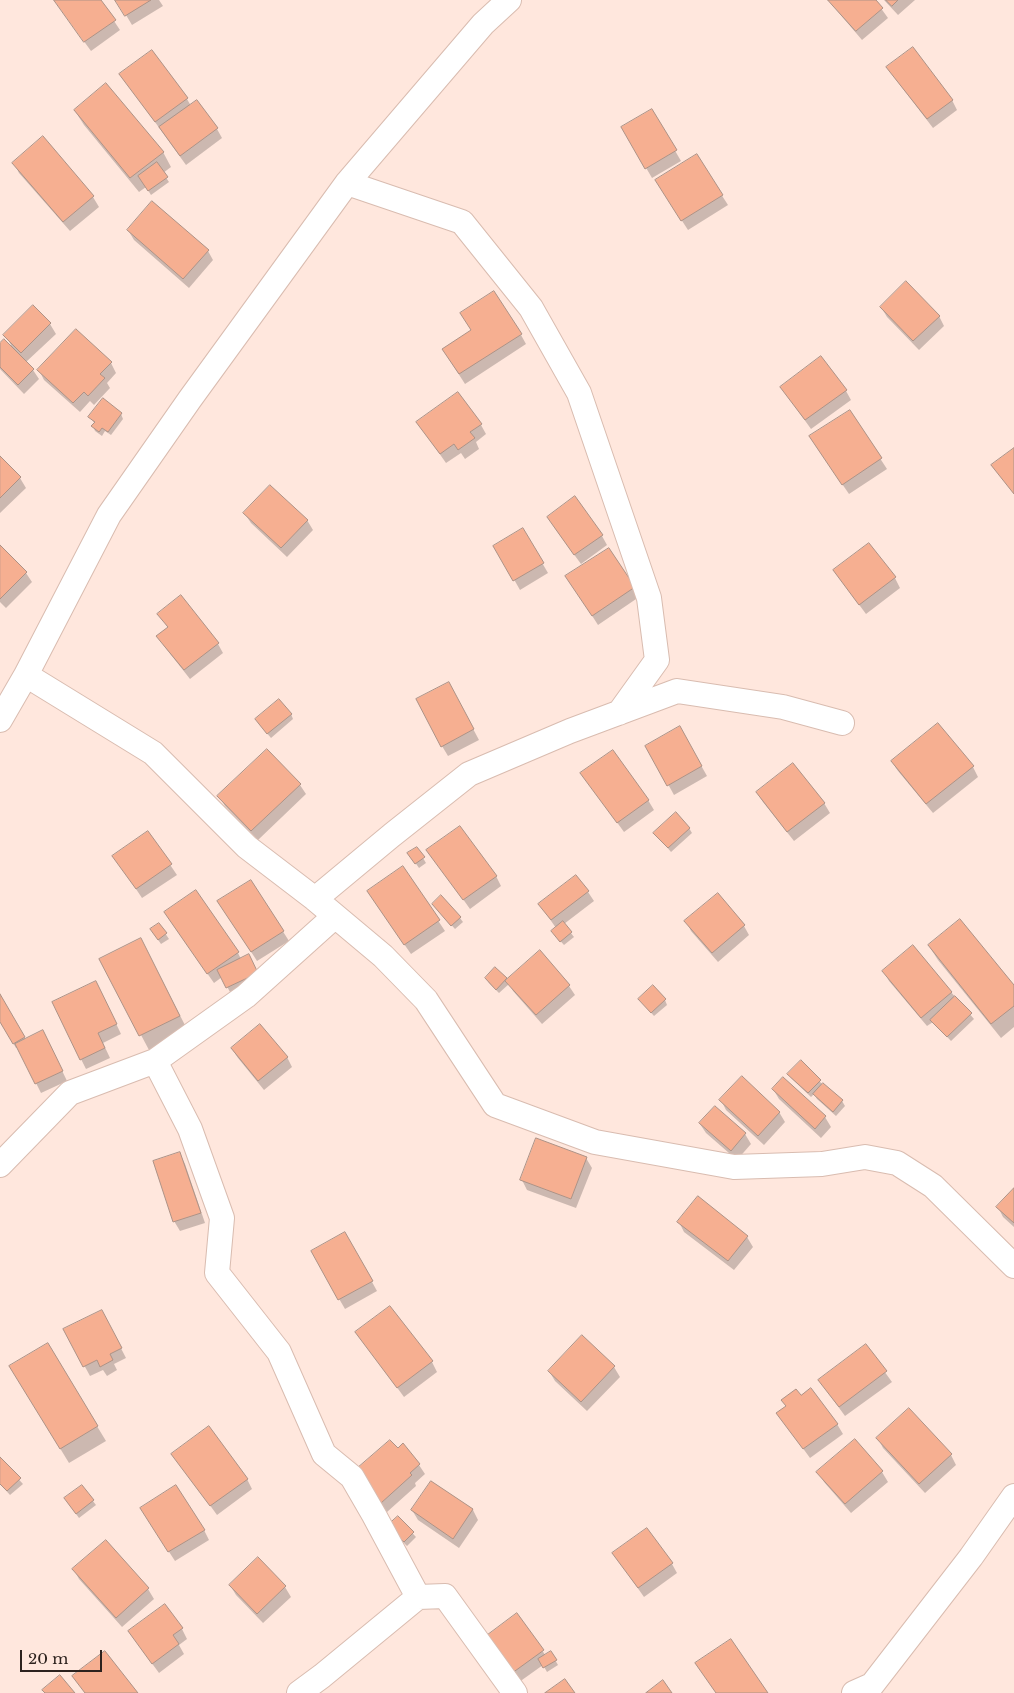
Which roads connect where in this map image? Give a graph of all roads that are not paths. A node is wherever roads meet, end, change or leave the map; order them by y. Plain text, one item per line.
1 (509, 0) edge
2 (347, 183) junction
3 (26, 675) junction
4 (619, 713) junction
5 (0, 720) edge
6 (842, 723) dead end
7 (316, 900) junction
8 (335, 916) junction
9 (155, 1061) junction
10 (0, 1165) edge
11 (1014, 1266) edge
12 (1014, 1496) edge
13 (418, 1597) junction
14 (299, 1693) edge
15 (515, 1693) edge
16 (854, 1693) edge

1 - 2 street
2 - 3 street
2 - 4 street
3 - 5 street
3 - 7 street
4 - 6 street
4 - 7 street
7 - 8 street
8 - 9 street
8 - 11 street
9 - 10 street
9 - 13 street
12 - 16 street
13 - 14 street
13 - 15 street

